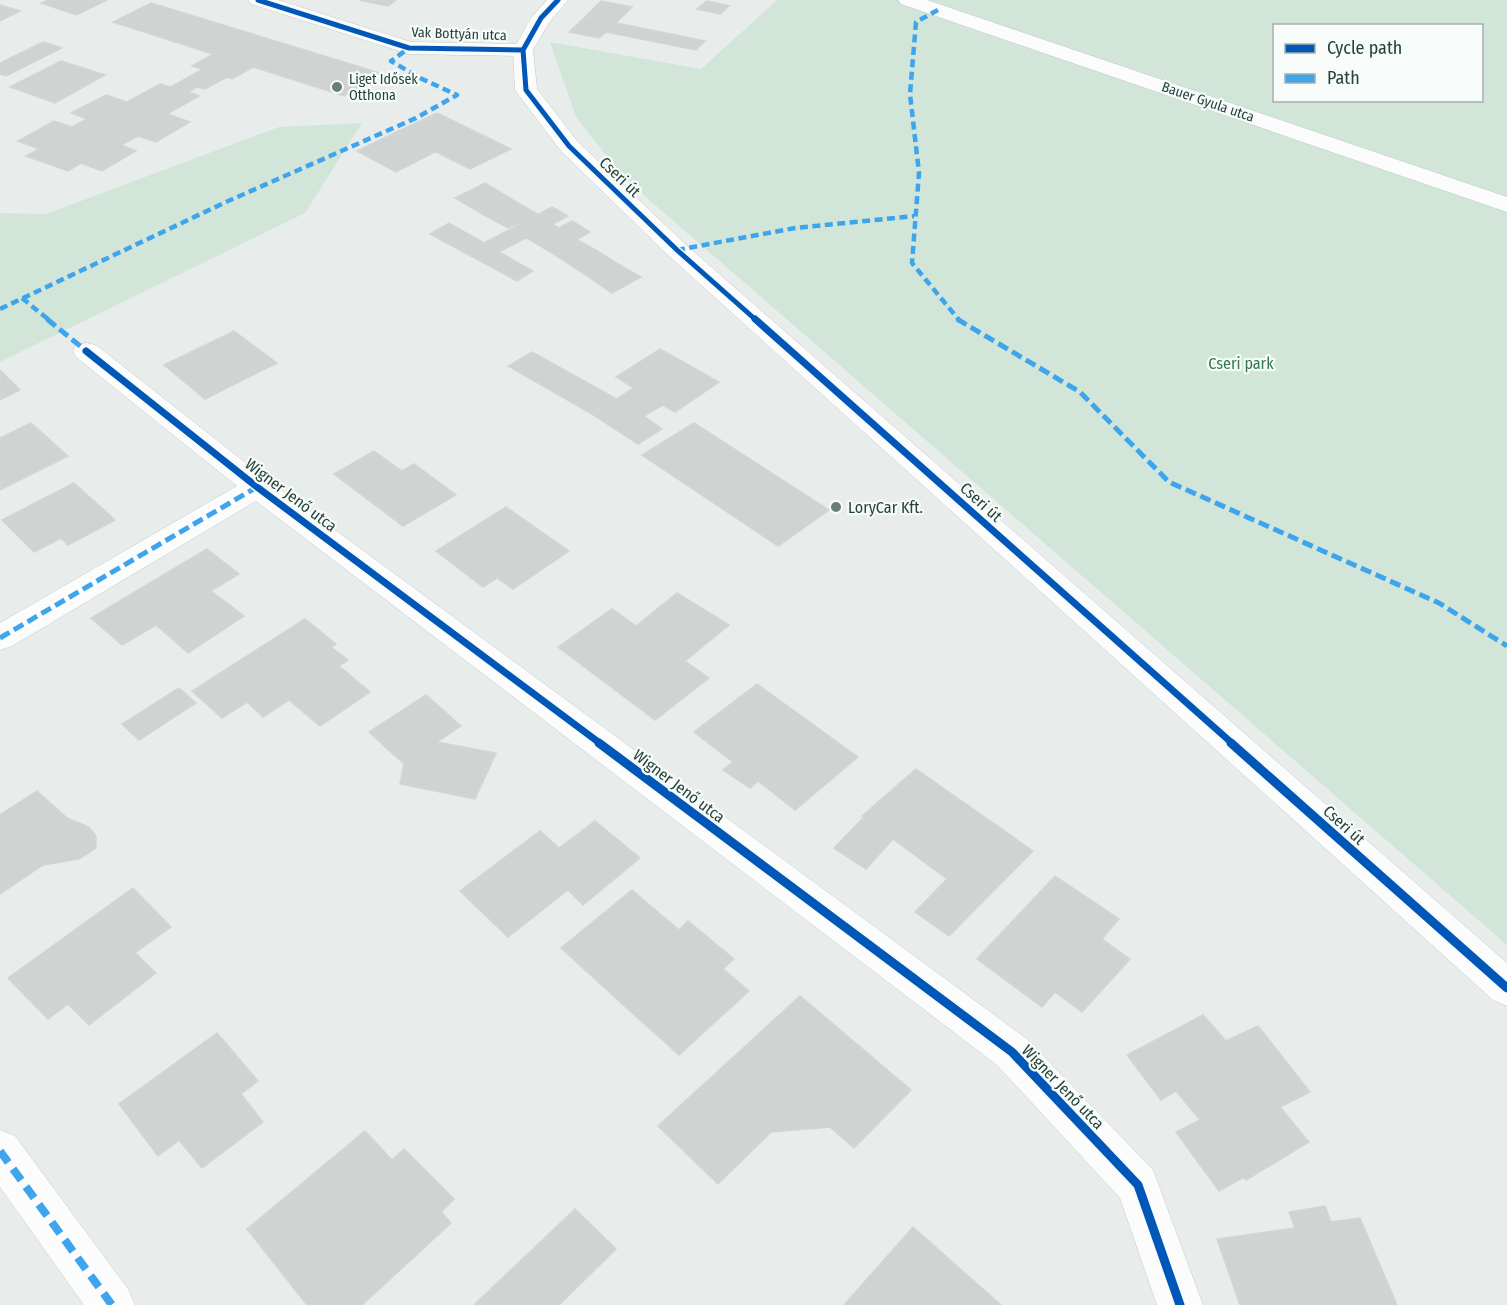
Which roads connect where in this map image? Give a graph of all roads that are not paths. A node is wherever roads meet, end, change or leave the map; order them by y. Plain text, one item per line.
1 (258, 0) edge
2 (558, 0) edge
3 (909, 0) edge
4 (523, 50) junction
5 (1507, 205) edge
6 (86, 351) dead end
7 (257, 487) junction
8 (0, 638) edge
9 (1507, 988) edge
10 (0, 1151) edge
11 (112, 1305) edge
12 (1180, 1305) edge

1 - 4 street, Vak Bottyán utca
2 - 4 street
3 - 5 street, Bauer Gyula utca
4 - 9 street, Cseri út
6 - 7 street, Wigner Jenő utca
7 - 8 street
7 - 12 street, Wigner Jenő utca
10 - 11 street

